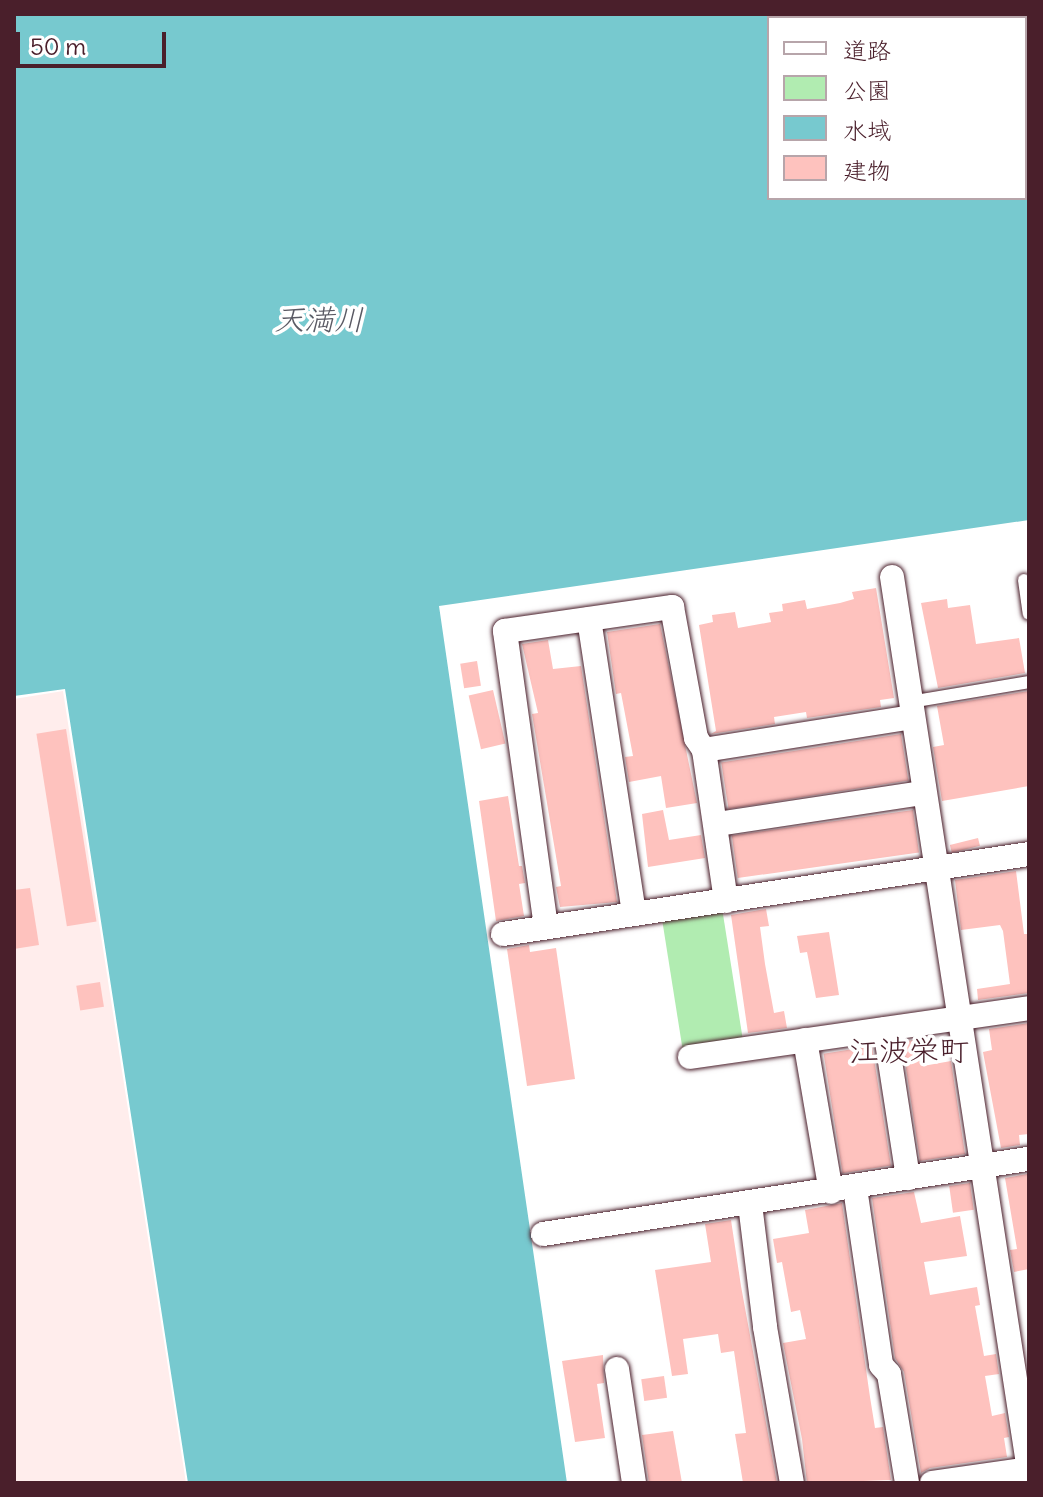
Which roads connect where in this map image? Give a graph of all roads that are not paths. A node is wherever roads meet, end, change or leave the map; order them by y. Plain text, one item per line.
1 (892, 577) dead end
2 (1024, 580) dead end
3 (1029, 614) edge
4 (589, 619) junction
5 (1029, 682) edge
6 (911, 710) junction
7 (704, 750) junction
8 (923, 793) junction
9 (717, 824) junction
10 (1029, 854) edge
11 (939, 868) junction
12 (726, 901) junction
13 (634, 914) junction
14 (546, 927) junction
15 (503, 934) dead end
16 (1029, 1008) edge
17 (957, 1018) junction
18 (885, 1029) junction
19 (805, 1040) junction
20 (690, 1057) dead end
21 (1029, 1159) edge
22 (982, 1166) junction
23 (908, 1178) junction
24 (843, 1190) junction
25 (750, 1204) junction
26 (543, 1234) dead end
27 (1017, 1317) edge
28 (617, 1369) dead end
29 (1029, 1469) edge
30 (634, 1483) edge
31 (792, 1483) edge
32 (907, 1483) edge
33 (932, 1483) edge

1 - 6 street
2 - 3 lane
4 - 7 street
4 - 13 street
4 - 14 street
5 - 6 lane
6 - 7 street
6 - 8 street
7 - 9 street
8 - 9 street
8 - 11 street
9 - 12 street
10 - 11 street
11 - 12 street
11 - 17 street
12 - 13 street
13 - 14 street
14 - 15 street
16 - 17 street
17 - 18 street
17 - 22 street
18 - 19 street
18 - 23 street
19 - 20 street
19 - 24 street
21 - 22 street
22 - 23 street
22 - 27 street
23 - 24 street
24 - 25 street
24 - 32 street
25 - 26 street
25 - 31 street
27 - 29 street
28 - 30 street
29 - 33 street

